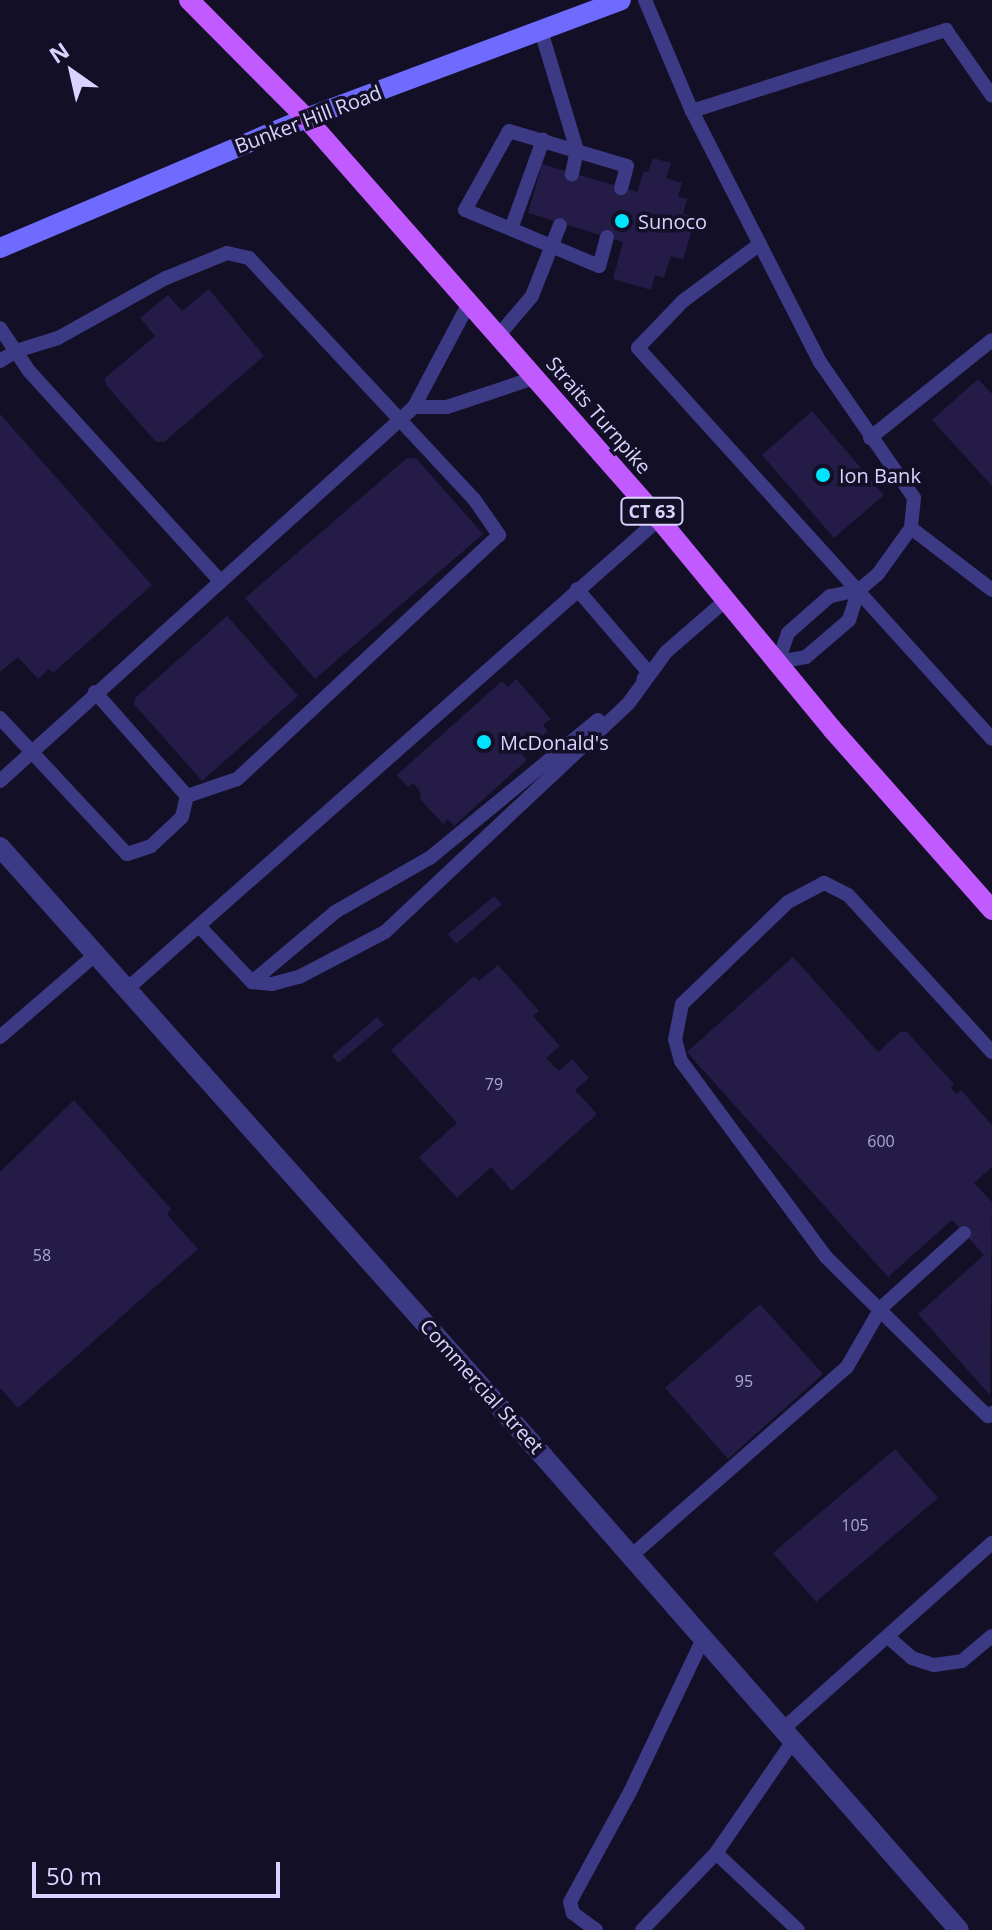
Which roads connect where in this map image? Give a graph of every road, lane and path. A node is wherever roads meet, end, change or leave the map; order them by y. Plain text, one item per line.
1 (189, 0) edge
2 (621, 0) edge
3 (645, 0) edge
4 (541, 31) junction
5 (992, 96) edge
6 (692, 111) junction
7 (306, 118) junction
8 (543, 140) junction
9 (577, 150) junction
10 (572, 174) dead end
11 (621, 188) dead end
12 (560, 225) dead end
13 (511, 229) junction
14 (607, 237) dead end
15 (760, 244) junction
16 (552, 246) junction
17 (0, 248) edge
18 (469, 303) junction
19 (0, 328) edge
20 (498, 336) junction
21 (992, 340) edge
22 (16, 351) junction
23 (0, 361) edge
24 (534, 378) junction
25 (414, 407) junction
26 (398, 420) junction
27 (870, 438) junction
28 (659, 519) junction
29 (911, 528) junction
30 (219, 580) junction
31 (577, 589) junction
32 (859, 590) junction
33 (992, 590) edge
34 (726, 600) junction
35 (778, 662) junction
36 (649, 673) junction
37 (95, 692) junction
38 (0, 718) edge
39 (992, 739) edge
40 (30, 752) junction
41 (0, 781) edge
42 (187, 796) junction
43 (0, 847) edge
44 (992, 910) edge
45 (200, 927) junction
46 (96, 954) junction
47 (252, 982) junction
48 (127, 989) junction
49 (0, 1037) edge
50 (992, 1052) edge
51 (964, 1233) dead end
52 (881, 1308) junction
53 (992, 1413) edge
54 (992, 1543) edge
55 (631, 1556) junction
56 (992, 1636) edge
57 (888, 1637) junction
58 (703, 1639) junction
59 (788, 1735) junction
60 (716, 1853) junction
61 (953, 1928) edge
62 (596, 1930) edge
63 (642, 1930) edge
64 (798, 1930) edge

1 - 7 main road, Straits Turnpike / CT 63
2 - 4 main road, Bunker Hill Road
3 - 6 lane
4 - 7 main road, Bunker Hill Road
4 - 9 lane
5 - 6 lane
6 - 15 lane
7 - 17 main road, Bunker Hill Road
7 - 18 main road, Straits Turnpike / CT 63
8 - 9 lane
8 - 13 lane
8 - 13 lane
9 - 10 lane
9 - 11 lane
12 - 16 lane
13 - 16 lane
14 - 16 lane
15 - 27 lane
15 - 32 lane
16 - 20 lane
18 - 20 main road, Straits Turnpike / CT 63
18 - 25 lane
19 - 22 lane
20 - 24 main road, Straits Turnpike / CT 63
21 - 27 lane
22 - 23 lane
22 - 26 lane
22 - 30 lane
24 - 25 lane
24 - 28 main road, Straits Turnpike / CT 63
25 - 26 lane
26 - 30 lane
26 - 42 lane
27 - 29 lane
28 - 31 lane
28 - 34 main road, Straits Turnpike / CT 63
29 - 32 lane
29 - 33 lane
30 - 37 lane
31 - 36 lane
31 - 45 lane
32 - 35 lane
32 - 35 lane
32 - 39 lane
34 - 35 main road, Straits Turnpike / CT 63
34 - 36 lane
35 - 44 main road, Straits Turnpike / CT 63
36 - 47 lane
36 - 47 lane
37 - 40 lane
37 - 42 lane
38 - 40 lane
40 - 41 lane
40 - 42 lane
43 - 46 street, Commercial Street
45 - 47 lane
45 - 48 lane
46 - 48 street, Commercial Street
46 - 49 lane
48 - 55 street, Commercial Street
50 - 52 lane
51 - 52 lane
52 - 53 lane
52 - 55 lane
54 - 57 lane
55 - 58 street, Commercial Street
56 - 57 lane
57 - 59 lane
58 - 59 street, Commercial Street
58 - 62 lane
59 - 60 lane
59 - 61 street, Commercial Street
60 - 63 lane
60 - 64 lane

